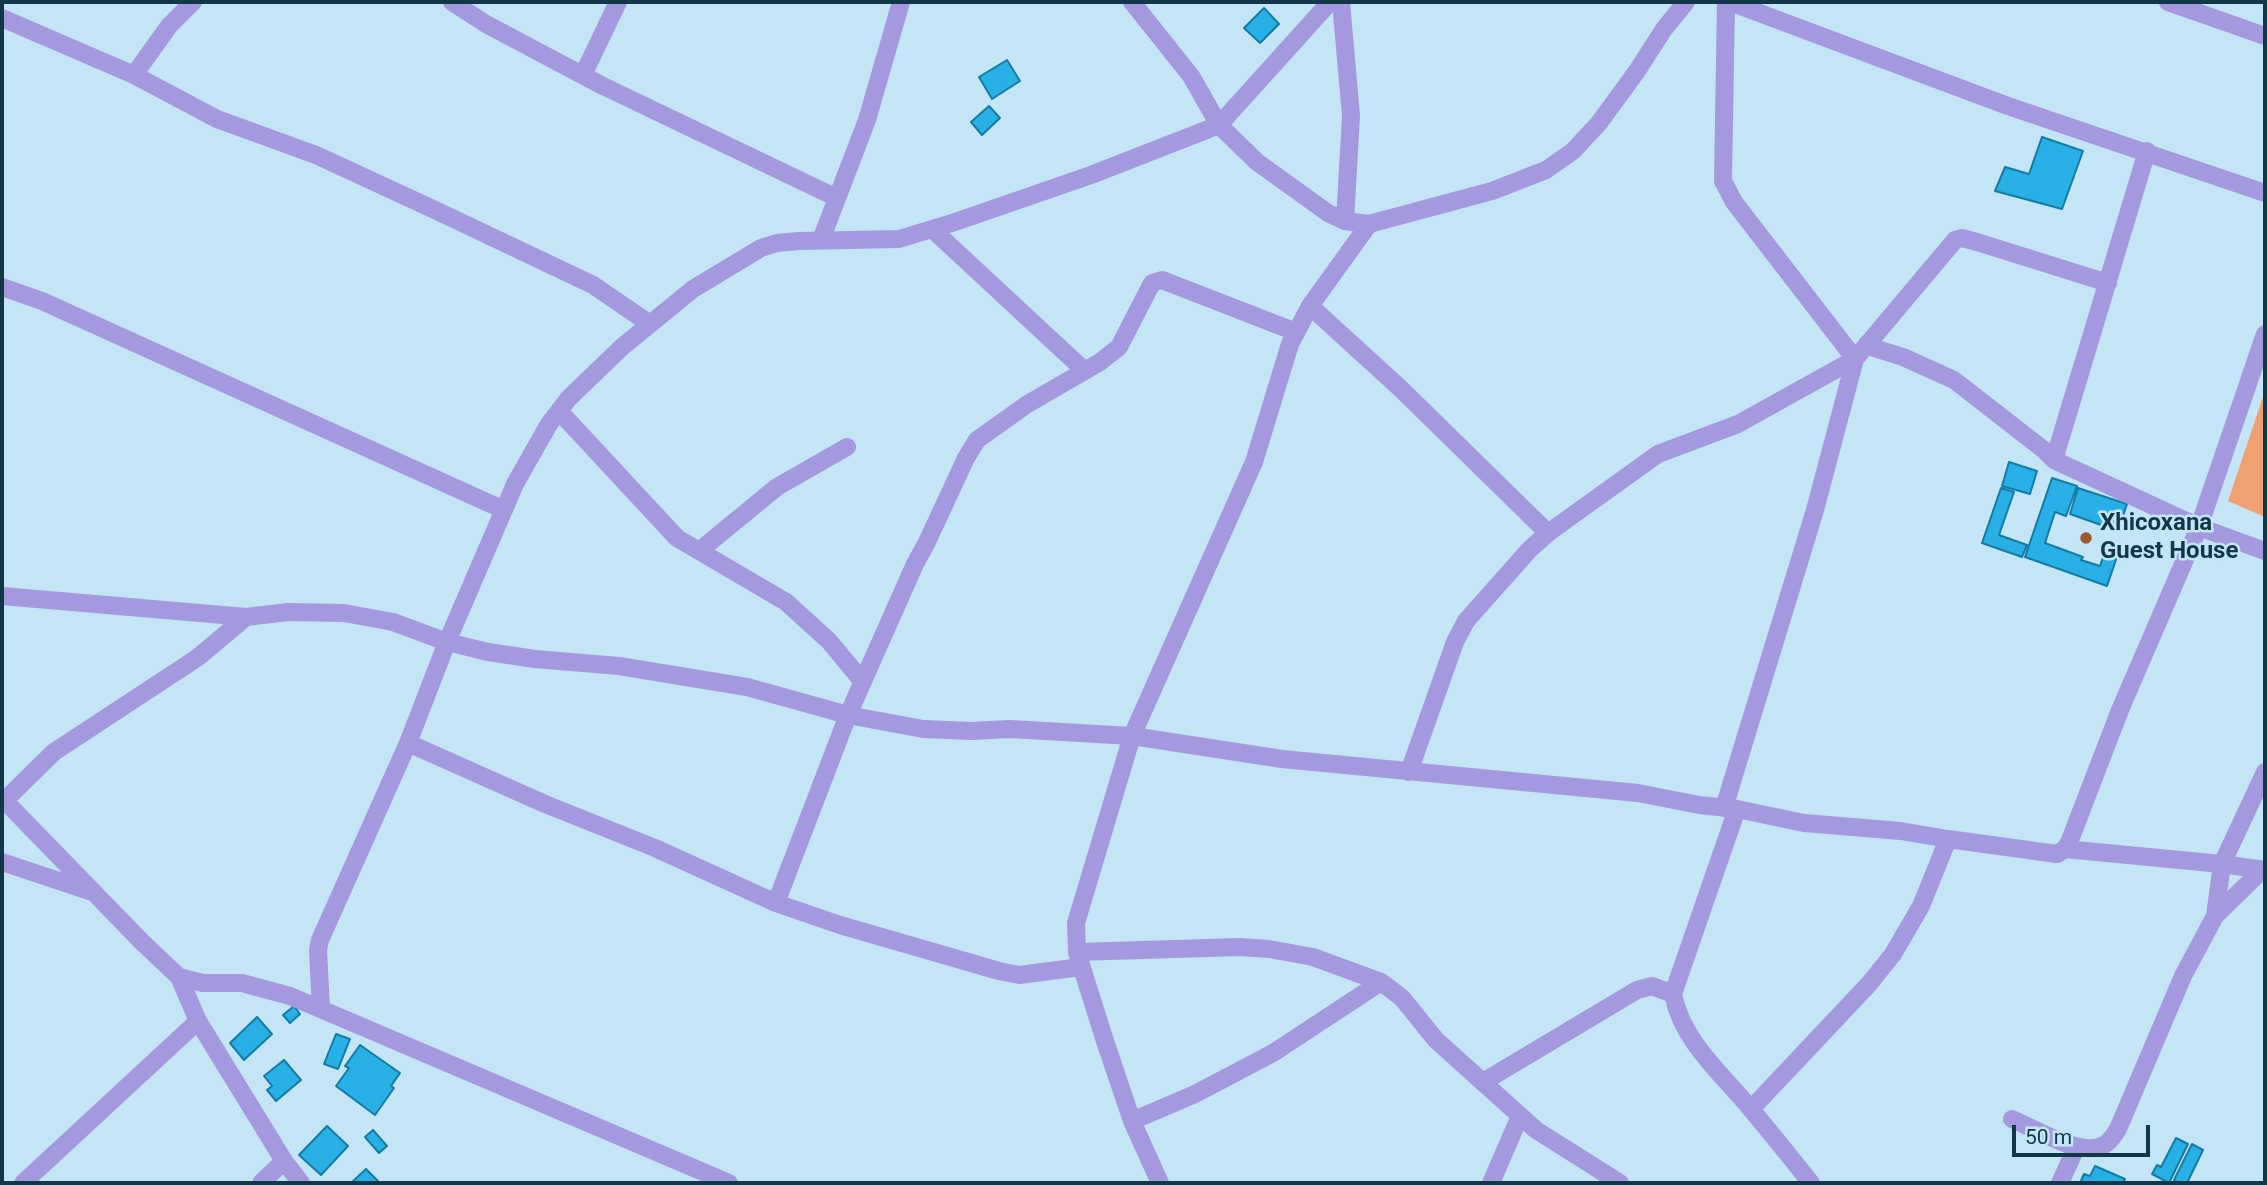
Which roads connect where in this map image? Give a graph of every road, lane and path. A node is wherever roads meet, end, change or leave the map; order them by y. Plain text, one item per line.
1 (193, 2) edge
2 (452, 2) edge
3 (618, 2) edge
4 (901, 2) edge
5 (1132, 2) edge
6 (1330, 2) edge
7 (1340, 2) edge
8 (1686, 2) edge
9 (1728, 2) edge
10 (2168, 2) edge
11 (2, 18) edge
12 (2265, 36) edge
13 (134, 75) junction
14 (583, 75) junction
15 (1219, 125) junction
16 (2147, 151) junction
17 (2265, 192) edge
18 (837, 198) junction
19 (1345, 221) junction
20 (1369, 224) junction
21 (932, 229) junction
22 (821, 240) junction
23 (2108, 283) junction
24 (2, 287) edge
25 (1310, 306) junction
26 (650, 324) junction
27 (1297, 332) junction
28 (2265, 334) edge
29 (1867, 344) junction
30 (1855, 359) junction
31 (1085, 371) junction
32 (559, 411) junction
33 (847, 447) dead end
34 (2054, 460) junction
35 (504, 510) junction
36 (2199, 527) junction
37 (1548, 533) junction
38 (699, 551) junction
39 (2265, 551) edge
40 (2, 596) edge
41 (246, 617) junction
42 (447, 642) junction
43 (863, 682) junction
44 (848, 715) junction
45 (1132, 736) junction
46 (408, 743) junction
47 (1409, 772) junction
48 (2265, 772) edge
49 (3, 800) edge
50 (1731, 809) junction
51 (1948, 839) junction
52 (2065, 849) junction
53 (2, 862) edge
54 (2222, 864) junction
55 (2263, 870) edge
56 (96, 893) junction
57 (776, 903) junction
58 (2215, 916) junction
59 (1079, 959) junction
60 (179, 977) junction
61 (1381, 982) junction
62 (1673, 994) junction
63 (321, 1009) junction
64 (198, 1021) junction
65 (1483, 1082) junction
66 (1751, 1109) junction
67 (1520, 1116) junction
68 (2012, 1119) dead end
69 (1132, 1121) junction
70 (2076, 1147) junction
71 (284, 1161) junction
72 (23, 1183) edge
73 (261, 1183) edge
74 (301, 1183) edge
75 (729, 1183) edge
76 (1160, 1183) edge
77 (1490, 1183) edge
78 (1620, 1183) edge
79 (1811, 1183) edge
80 (2060, 1183) edge

1 - 13 street
2 - 14 street
3 - 14 street
4 - 18 street
5 - 15 street
6 - 15 street
7 - 19 street
8 - 20 street
9 - 16 street
9 - 30 street
10 - 12 street
11 - 13 street
13 - 26 street
14 - 18 street
15 - 19 street
15 - 21 street
16 - 17 street
16 - 23 street
18 - 22 street
19 - 20 street
20 - 25 street
21 - 22 street
21 - 31 street
22 - 26 street
23 - 29 street
23 - 34 street
24 - 35 street
25 - 27 street
25 - 37 street
26 - 32 street
27 - 31 street
27 - 45 street
28 - 36 street
29 - 30 street
29 - 34 street
30 - 37 street
30 - 50 street
31 - 43 street
32 - 35 street
32 - 38 street
33 - 38 street
34 - 36 street
35 - 42 street
36 - 39 street
36 - 52 street
37 - 47 street
38 - 43 street
40 - 41 street
41 - 42 street
41 - 49 street
42 - 44 street
42 - 46 street
43 - 44 street
44 - 45 street
44 - 57 street
45 - 47 street
45 - 59 street
46 - 57 street
46 - 63 street
47 - 50 street
48 - 54 street
49 - 56 street
50 - 51 street
50 - 62 street
51 - 52 street
51 - 66 street
52 - 54 street
53 - 56 street
54 - 55 street
54 - 58 street
55 - 58 street
56 - 60 street
57 - 59 street
58 - 70 street
59 - 61 street
59 - 69 street
60 - 63 street
60 - 64 street
61 - 65 street
61 - 69 street
62 - 65 street
62 - 66 street
63 - 75 street
64 - 71 street
64 - 72 street
65 - 67 street
66 - 79 street
67 - 77 street
67 - 78 street
68 - 70 street
69 - 76 street
70 - 80 street
71 - 73 street
71 - 74 street

